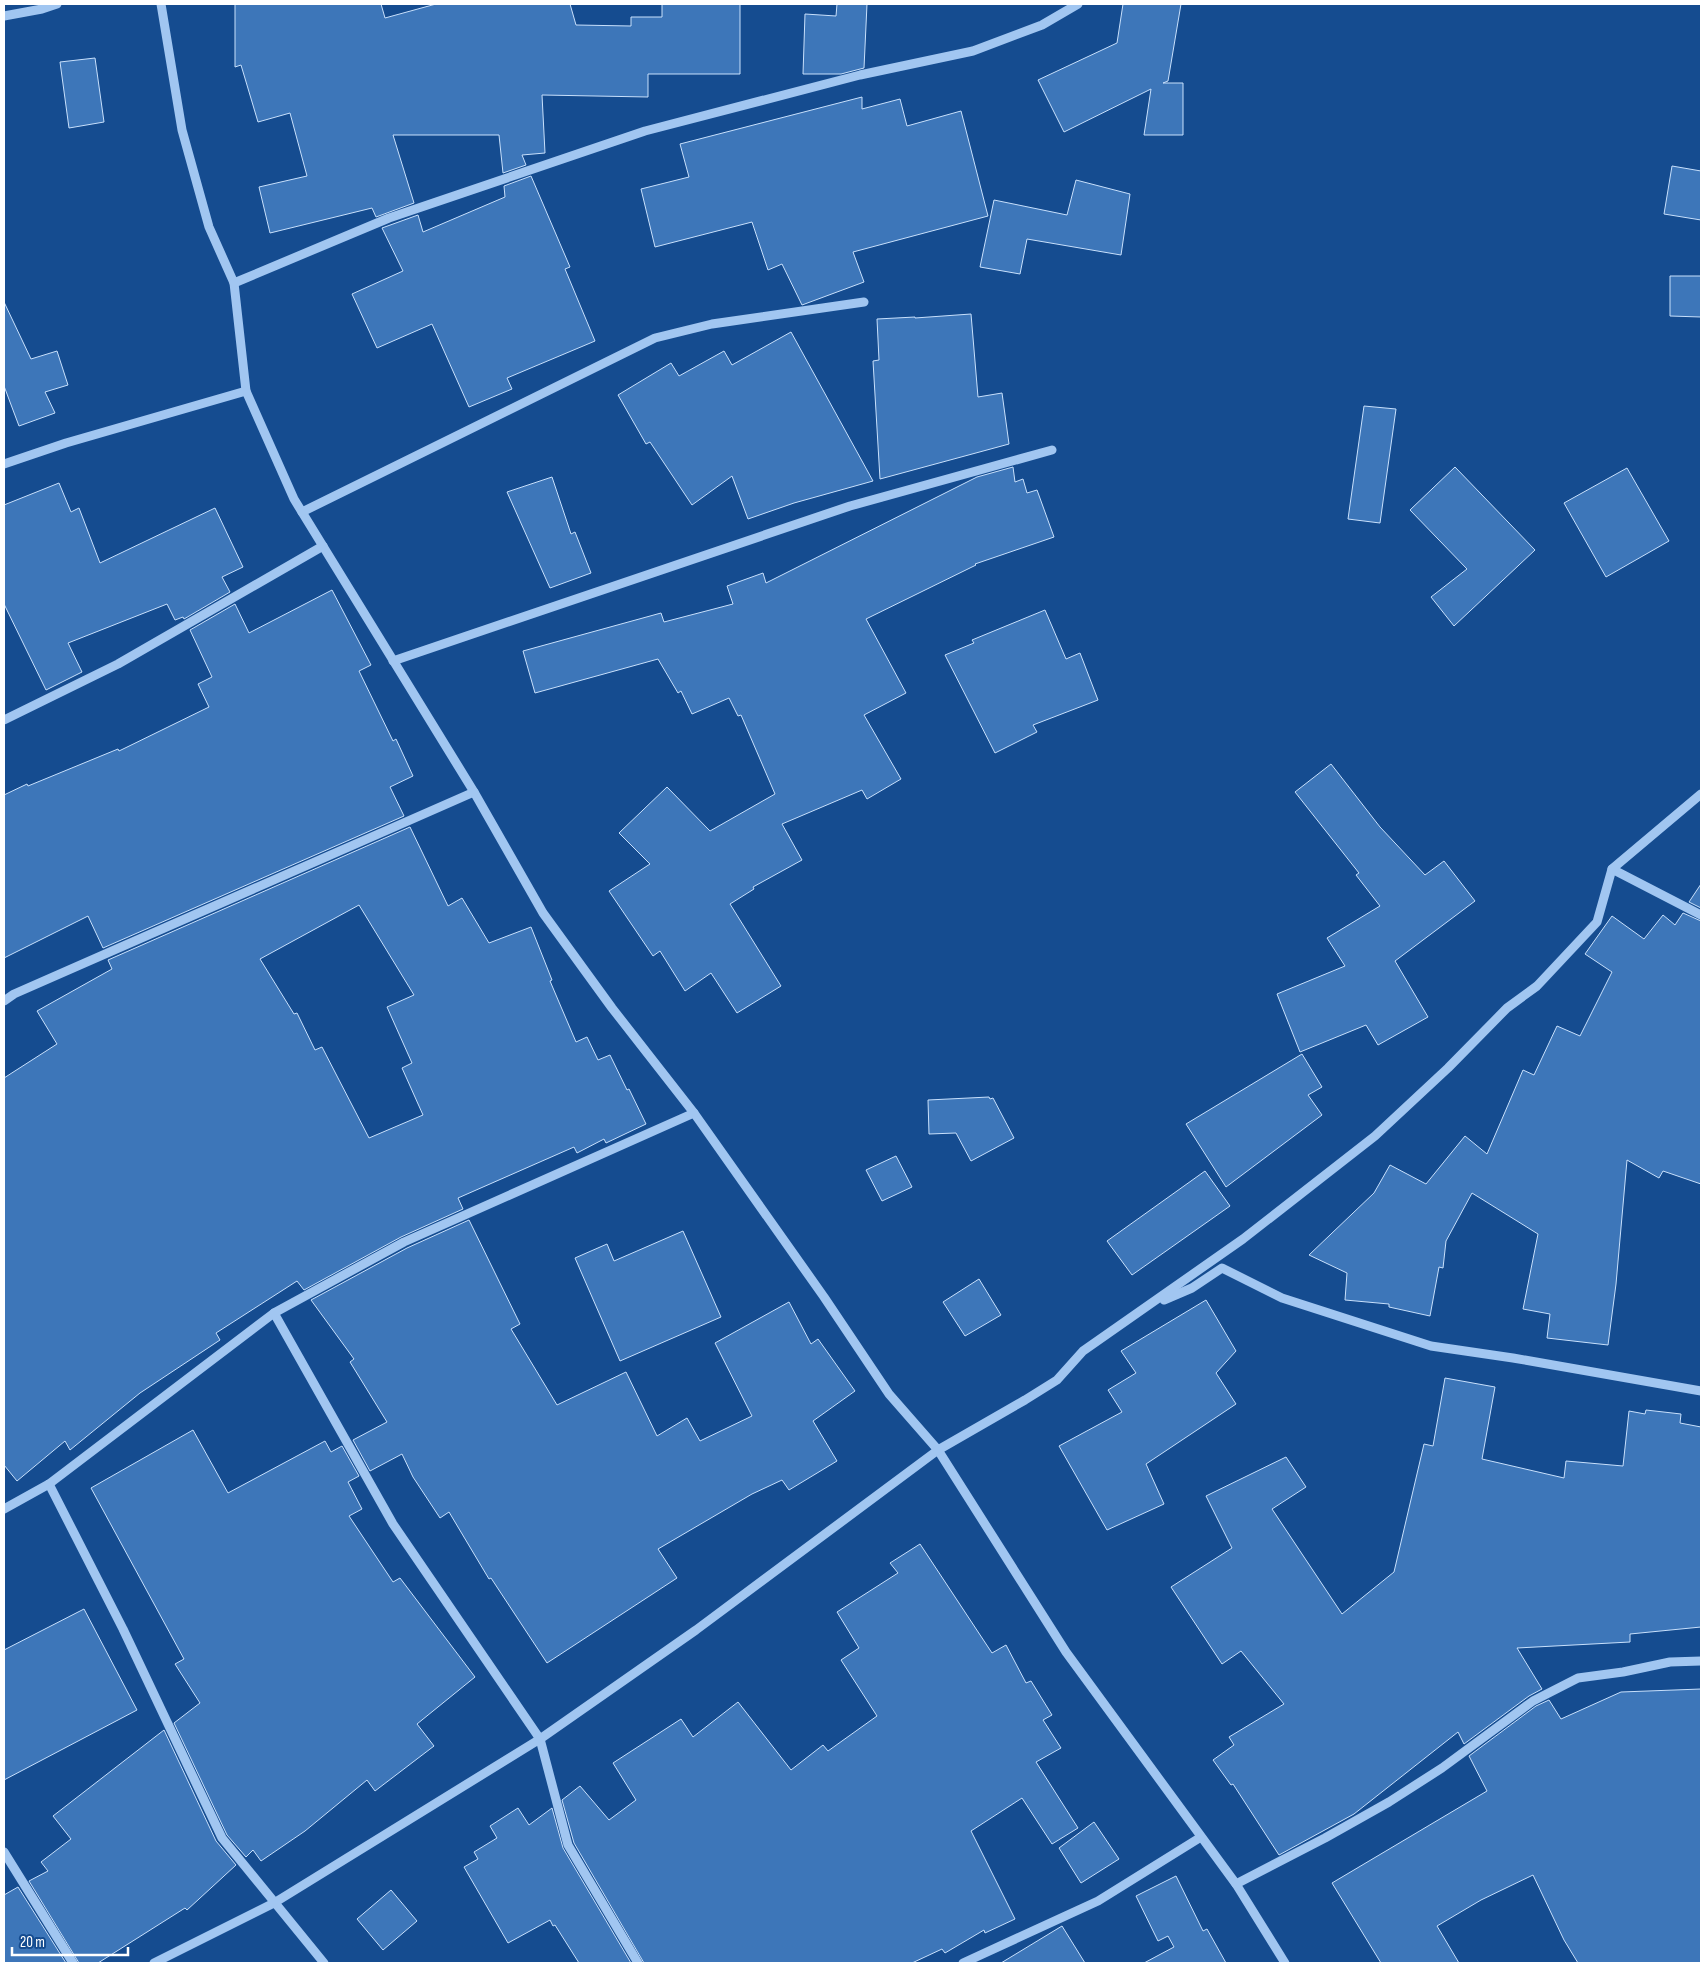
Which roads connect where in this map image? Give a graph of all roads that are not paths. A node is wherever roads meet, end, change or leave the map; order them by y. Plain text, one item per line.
1 (57, 4) edge
2 (161, 4) edge
3 (1078, 4) edge
4 (4, 16) edge
5 (234, 283) junction
6 (864, 302) dead end
7 (246, 391) junction
8 (1052, 450) dead end
9 (4, 464) edge
10 (302, 512) junction
11 (323, 546) junction
12 (393, 661) junction
13 (4, 720) edge
14 (474, 792) junction
15 (1701, 794) edge
16 (1612, 869) junction
17 (1701, 915) edge
18 (4, 1001) edge
19 (694, 1113) junction
20 (1150, 1306) junction
21 (274, 1313) junction
22 (1701, 1391) edge
23 (938, 1450) junction
24 (49, 1484) junction
25 (4, 1509) edge
26 (1701, 1661) edge
27 (540, 1739) junction
28 (1201, 1837) junction
29 (4, 1852) edge
30 (1236, 1884) junction
31 (274, 1903) junction
32 (72, 1963) edge
33 (154, 1963) edge
34 (324, 1963) edge
35 (638, 1963) edge
36 (962, 1963) edge
37 (1285, 1963) edge

1 - 4 street
2 - 5 street
3 - 5 street
5 - 7 street
6 - 10 street
7 - 9 street
7 - 10 street
8 - 12 street
10 - 11 street
11 - 12 street
11 - 13 street
12 - 14 street
14 - 18 street
14 - 19 street
15 - 16 street
16 - 17 street
16 - 20 street
19 - 21 street
19 - 23 street
20 - 22 street
20 - 23 street
21 - 24 street
21 - 27 street
23 - 27 street
23 - 28 street
24 - 25 street
24 - 31 street
26 - 30 street
27 - 31 street
27 - 35 street
28 - 30 street
28 - 36 street
29 - 32 street
30 - 37 street
31 - 33 street
31 - 34 street

